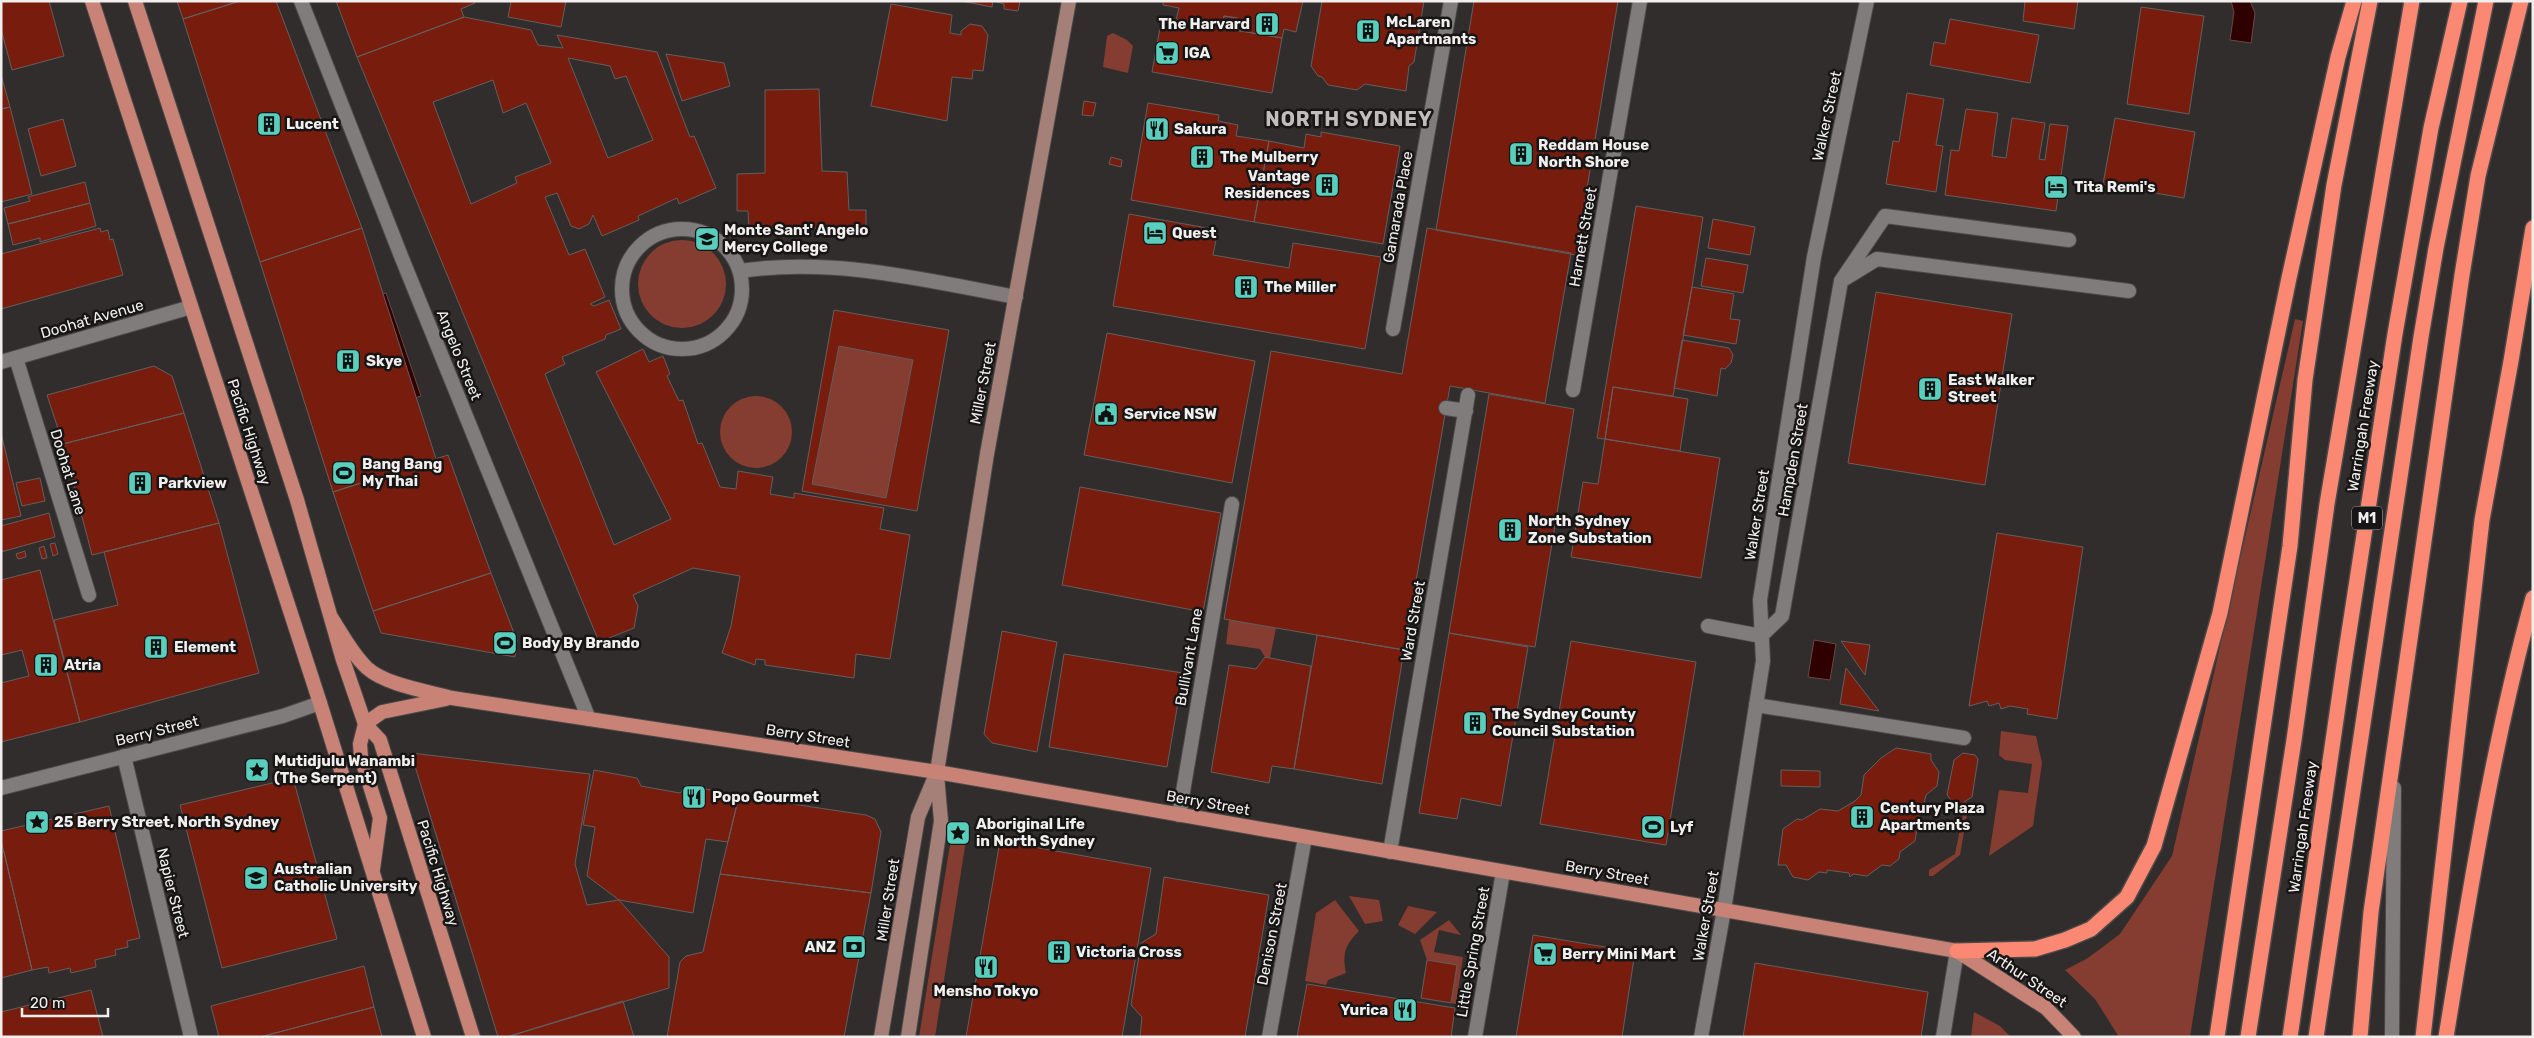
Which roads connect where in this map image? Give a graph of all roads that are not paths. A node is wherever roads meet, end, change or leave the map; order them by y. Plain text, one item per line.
1 (92, 1) edge
2 (135, 1) edge
3 (301, 1) edge
4 (1069, 1) edge
5 (1451, 1) edge
6 (1640, 1) edge
7 (1867, 1) edge
8 (2354, 1) edge
9 (2370, 1) edge
10 (2412, 1) edge
11 (2460, 1) edge
12 (2486, 1) edge
13 (2521, 1) edge
14 (2533, 228) edge
15 (2069, 240) dead end
16 (740, 271) junction
17 (1841, 281) junction
18 (2129, 291) dead end
19 (1016, 297) junction
20 (191, 307) junction
21 (1393, 329) dead end
22 (16, 358) junction
23 (1, 362) edge
24 (1573, 390) dead end
25 (1468, 395) dead end
26 (1446, 408) dead end
27 (1466, 411) junction
28 (1232, 504) dead end
29 (89, 594) dead end
30 (2533, 598) edge
31 (331, 617) junction
32 (1708, 626) dead end
33 (1761, 636) junction
34 (452, 698) junction
35 (320, 703) junction
36 (1756, 705) junction
37 (589, 719) junction
38 (365, 724) junction
39 (1964, 738) dead end
40 (124, 756) junction
41 (2394, 758) junction
42 (937, 772) junction
43 (1, 788) edge
44 (1178, 815) junction
45 (1305, 837) junction
46 (1390, 852) junction
47 (1503, 872) junction
48 (373, 873) junction
49 (1724, 910) junction
50 (1957, 951) junction
51 (192, 1037) edge
52 (424, 1037) edge
53 (473, 1037) edge
54 (881, 1037) edge
55 (908, 1037) edge
56 (1269, 1037) edge
57 (1475, 1037) edge
58 (1701, 1037) edge
59 (1942, 1037) edge
60 (2074, 1037) edge
61 (2217, 1037) edge
62 (2248, 1037) edge
63 (2290, 1037) edge
64 (2316, 1037) edge
65 (2360, 1037) edge
66 (2392, 1037) edge
67 (2423, 1037) edge
68 (2446, 1037) edge

1 - 20 main road, Pacific Highway
2 - 31 main road, Pacific Highway
3 - 37 street, Angelo Street
4 - 19 main road, Miller Street
5 - 21 street, Gamarada Place
6 - 24 street, Harnett Street
7 - 33 street, Walker Street
8 - 50 highway
9 - 61 highway
10 - 62 highway, Warringah Freeway
11 - 63 highway, Warringah Freeway / M1
12 - 64 highway
13 - 41 highway
14 - 67 highway
15 - 17 street, Hampden Street
16 - 16 street
16 - 19 street
17 - 18 street
17 - 33 street, Hampden Street
19 - 42 main road, Miller Street
20 - 22 street, Doohat Avenue
20 - 35 main road, Pacific Highway
22 - 23 street, Doohat Avenue
22 - 29 street, Doohat Lane
25 - 27 street, Ward Street
26 - 27 street
27 - 46 street, Ward Street
28 - 44 street, Bullivant Lane
30 - 68 highway
31 - 34 main road, Berry Street
31 - 38 main road, Pacific Highway
32 - 33 street
33 - 36 street, Walker Street
34 - 37 main road, Berry Street
34 - 38 main road, Berry Street
35 - 40 street, Berry Street
35 - 48 main road, Pacific Highway
36 - 39 street
36 - 49 street, Walker Street
37 - 42 main road, Berry Street
38 - 48 main road, Pacific Highway
38 - 53 main road, Pacific Highway
40 - 43 street, Berry Street
40 - 51 street, Napier Street
41 - 65 highway
41 - 66 street
42 - 44 main road, Berry Street
42 - 54 main road, Miller Street
42 - 55 main road, Miller Street
44 - 45 main road, Berry Street
45 - 46 main road, Berry Street
45 - 56 street, Denison Street
46 - 47 main road, Berry Street
47 - 49 main road, Berry Street
47 - 57 street, Little Spring Street
48 - 52 main road, Pacific Highway
49 - 50 main road, Berry Street
49 - 58 street, Walker Street
50 - 59 street
50 - 60 main road, Arthur Street

